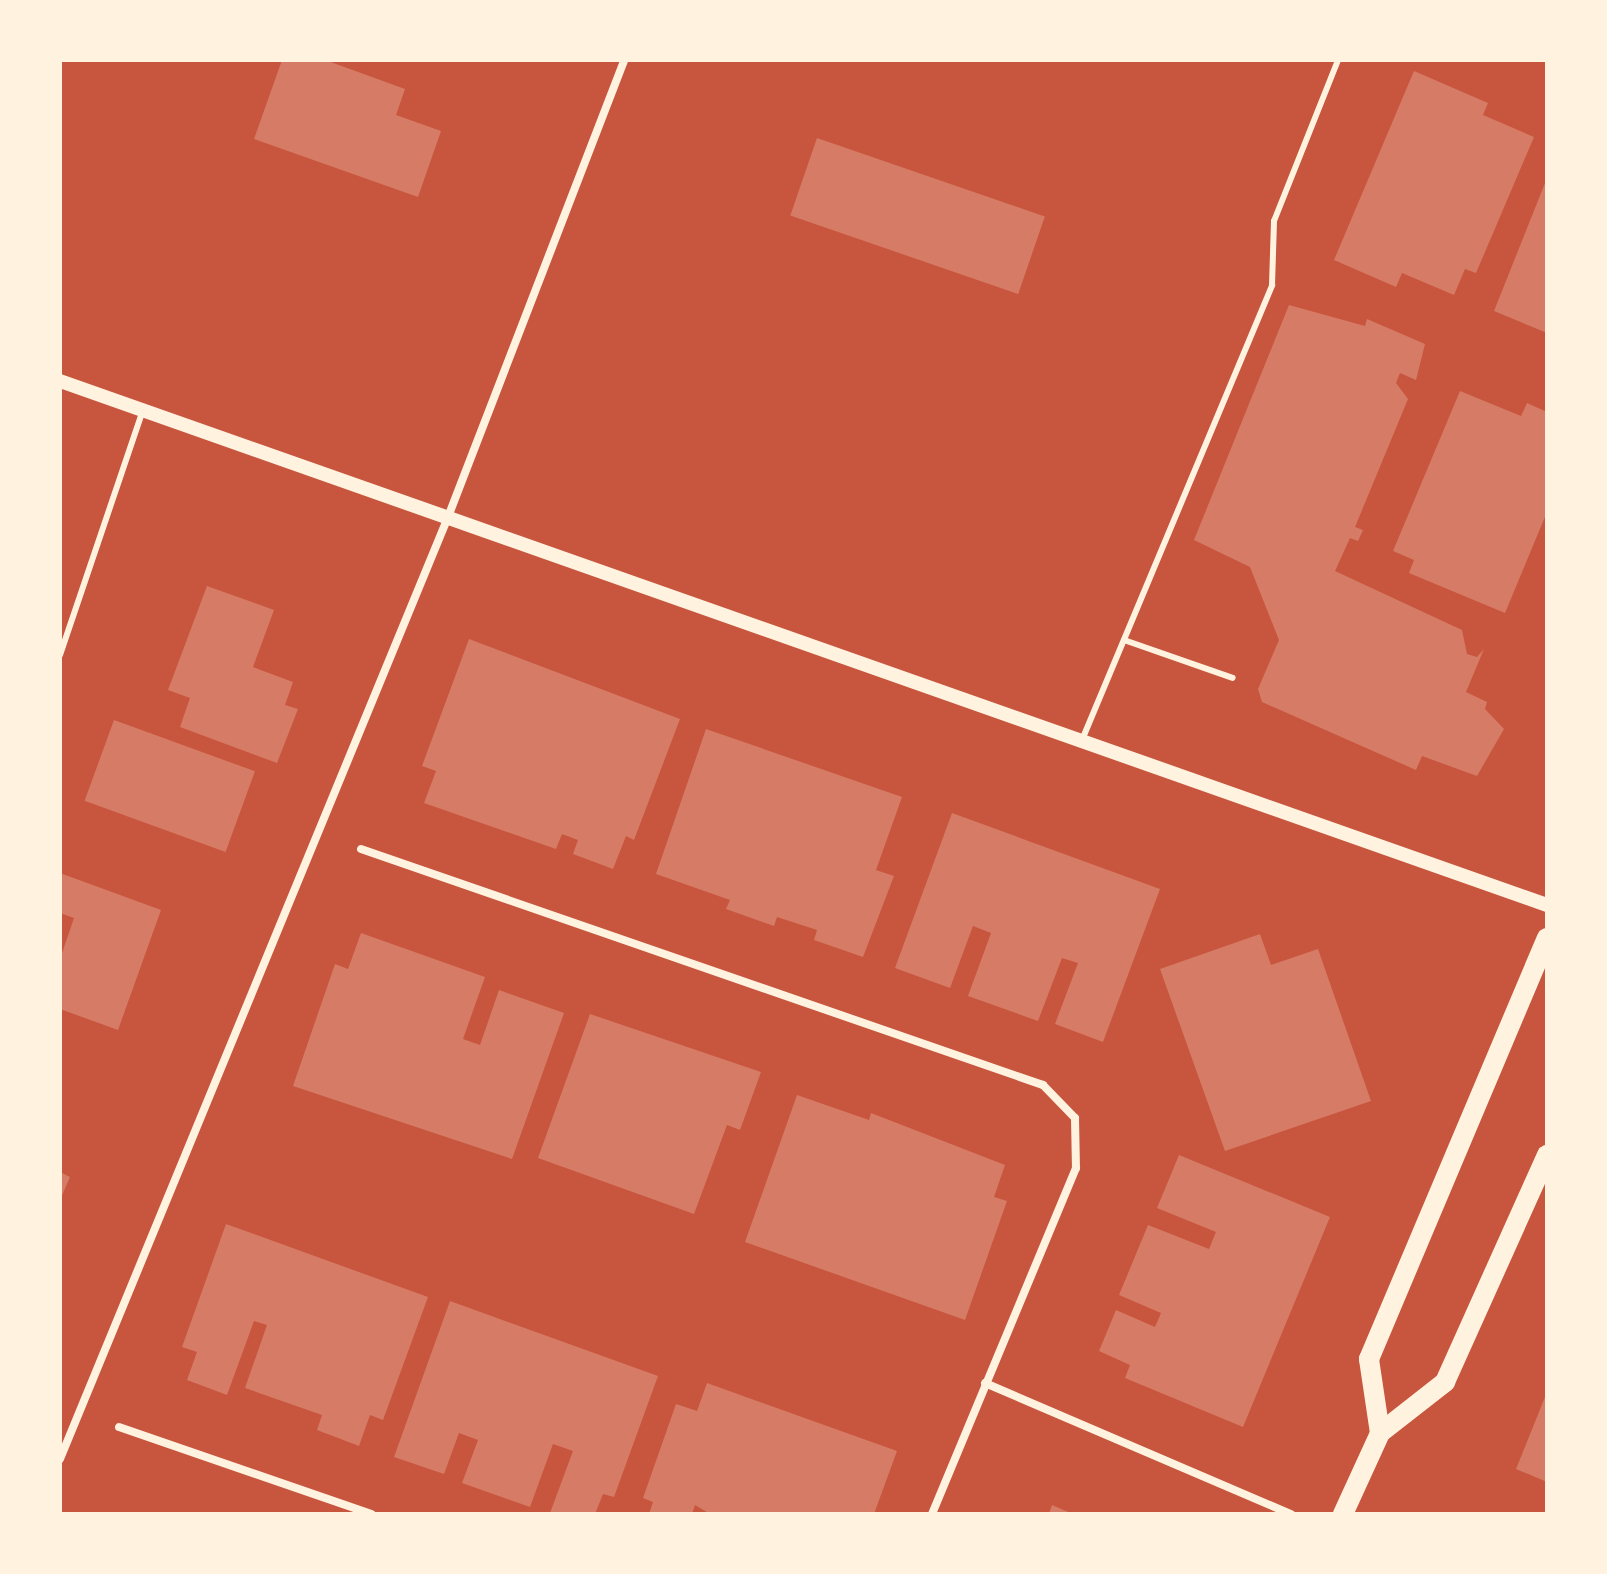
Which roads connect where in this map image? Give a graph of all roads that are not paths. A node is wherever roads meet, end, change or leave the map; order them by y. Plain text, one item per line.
1 (624, 60) edge
2 (1338, 60) edge
3 (60, 381) edge
4 (143, 410) junction
5 (448, 517) junction
6 (1124, 640) junction
7 (60, 655) edge
8 (1233, 678) dead end
9 (1082, 740) junction
10 (361, 849) dead end
11 (1547, 905) edge
12 (1547, 938) edge
13 (1547, 1155) edge
14 (985, 1383) junction
15 (119, 1427) dead end
16 (1380, 1433) junction
17 (60, 1459) edge
18 (371, 1514) edge
19 (932, 1514) edge
20 (1291, 1514) edge
21 (1343, 1514) edge

1 - 5 street
2 - 6 lane
3 - 4 street
4 - 5 street
4 - 7 lane
5 - 9 street
5 - 17 street
6 - 8 lane
6 - 9 lane
9 - 11 street
10 - 14 street
12 - 16 main road
13 - 16 main road
14 - 19 street
14 - 20 street
15 - 18 street
16 - 21 main road

